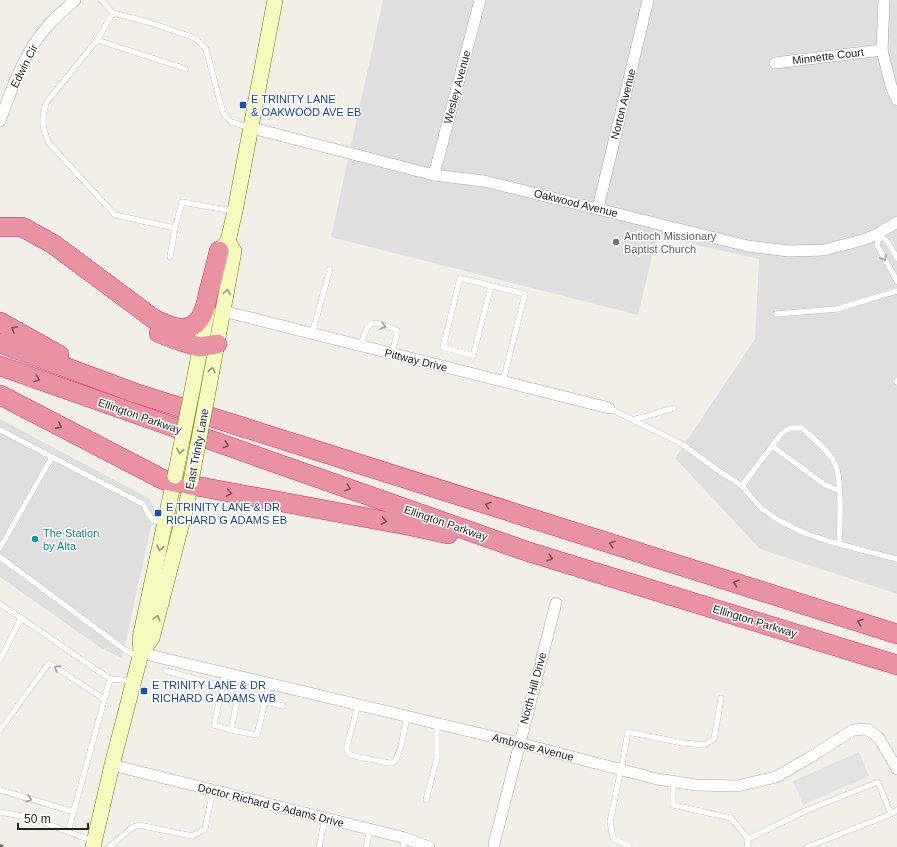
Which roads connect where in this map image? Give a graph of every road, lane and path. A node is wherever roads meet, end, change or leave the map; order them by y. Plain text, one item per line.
1 (75, 0) edge
2 (101, 0) edge
3 (275, 0) edge
4 (480, 0) edge
5 (648, 0) edge
6 (884, 0) edge
7 (113, 13) junction
8 (97, 40) junction
9 (882, 50) junction
10 (775, 62) dead end
11 (186, 69) dead end
12 (897, 100) edge
13 (0, 121) edge
14 (252, 128) junction
15 (434, 175) junction
16 (598, 208) junction
17 (235, 211) junction
18 (897, 222) edge
19 (0, 227) edge
20 (175, 228) junction
21 (879, 235) junction
22 (0, 237) edge
23 (223, 246) junction
24 (170, 257) dead end
25 (897, 258) edge
26 (330, 269) dead end
27 (897, 281) edge
28 (491, 286) junction
29 (897, 292) edge
30 (223, 312) junction
31 (776, 314) dead end
32 (0, 322) edge
33 (183, 329) junction
34 (312, 334) junction
35 (207, 342) junction
36 (0, 343) edge
37 (361, 346) junction
38 (392, 354) junction
39 (0, 366) edge
40 (503, 381) junction
41 (135, 393) junction
42 (0, 395) edge
43 (609, 408) joint
44 (674, 408) dead end
45 (633, 420) junction
46 (0, 430) edge
47 (772, 446) junction
48 (52, 457) junction
49 (183, 481) junction
50 (742, 486) junction
51 (839, 491) junction
52 (165, 523) junction
53 (839, 544) junction
54 (0, 548) edge
55 (530, 552) junction
56 (0, 557) edge
57 (897, 559) edge
58 (556, 603) dead end
59 (0, 604) edge
60 (21, 618) junction
61 (897, 634) edge
62 (140, 655) junction
63 (0, 660) edge
64 (897, 665) edge
65 (166, 672) dead end
66 (225, 673) junction
67 (242, 677) junction
68 (110, 679) junction
69 (134, 681) junction
70 (269, 684) junction
71 (222, 686) junction
72 (721, 698) dead end
73 (104, 699) junction
74 (266, 702) junction
75 (358, 705) junction
76 (283, 706) dead end
77 (407, 716) junction
78 (437, 723) junction
79 (0, 730) edge
80 (231, 730) junction
81 (519, 743) junction
82 (112, 765) junction
83 (622, 769) junction
84 (897, 769) edge
85 (673, 781) junction
86 (0, 790) edge
87 (214, 790) junction
88 (426, 800) dead end
89 (897, 810) edge
90 (0, 812) edge
91 (74, 812) junction
92 (891, 814) junction
93 (325, 818) junction
94 (370, 830) junction
95 (68, 832) junction
96 (748, 840) junction
97 (404, 843) edge
98 (93, 844) edge
99 (494, 844) dead end
100 (109, 847) edge
101 (319, 847) edge
102 (366, 847) edge
103 (429, 847) edge
104 (629, 847) edge
105 (747, 847) edge
106 (808, 847) edge

1 - 13 street, Edwin Cir
2 - 7 lane
3 - 14 main road, East Trinity Lane
4 - 15 street, Wesley Avenue
5 - 16 street, Norton Avenue
6 - 9 street
7 - 8 lane
7 - 14 lane
8 - 11 lane
8 - 20 lane
9 - 10 street, Minnette Court
9 - 12 street
14 - 15 street, Oakwood Avenue
14 - 17 main road, East Trinity Lane
15 - 16 street, Oakwood Avenue
16 - 21 street, Oakwood Avenue
17 - 20 lane
17 - 23 main road, East Trinity Lane
18 - 21 street, Oakwood Avenue
19 - 33 highway
20 - 24 lane
21 - 25 lane
21 -> 27 lane
22 - 35 highway
30 -> 23 main road, East Trinity Lane
23 - 33 highway
23 - 35 main road, East Trinity Lane
26 - 34 lane
28 - 28 lane
28 - 40 lane
29 - 31 lane
30 - 34 street, Pittway Drive
30 - 35 main road, East Trinity Lane
41 -> 32 highway
33 - 35 highway
34 - 37 street, Pittway Drive
35 -> 49 main road, East Trinity Lane, bridge
49 -> 35 main road, East Trinity Lane, bridge
36 - 41 highway, Ellington Parkway
37 - 38 street, Pittway Drive
37 -> 38 lane
38 - 40 street, Pittway Drive
39 -> 55 highway, Ellington Parkway
40 - 43 street, Pittway Drive
61 -> 41 highway, Ellington Parkway
42 -> 49 highway
43 - 45 lane
44 - 45 lane
45 - 50 lane
46 - 48 lane
47 - 50 lane
47 - 51 lane
47 - 51 lane
48 - 52 lane
48 - 54 lane
49 - 52 main road, East Trinity Lane
49 -> 55 highway
62 -> 49 main road, East Trinity Lane
50 - 53 lane
51 - 53 lane
52 -> 62 main road, East Trinity Lane
53 - 57 lane
55 -> 64 highway, Ellington Parkway
56 - 62 lane
58 - 81 street, North Hill Drive
59 - 60 lane
60 - 63 lane
60 - 68 lane
62 - 66 street, Ambrose Avenue
62 - 69 main road, East Trinity Lane
65 - 71 lane
66 - 67 street, Ambrose Avenue
66 - 71 lane
67 - 70 street, Ambrose Avenue
67 - 80 lane
68 - 69 lane
68 - 73 lane
69 - 82 main road, East Trinity Lane
70 - 74 lane
70 - 75 street, Ambrose Avenue
71 - 80 lane
72 - 83 lane
73 -> 79 lane
73 - 91 lane
74 - 76 lane
74 - 80 lane
75 - 77 street, Ambrose Avenue
75 - 77 lane
77 - 78 street, Ambrose Avenue
78 - 81 street, Ambrose Avenue
78 - 88 lane
81 - 83 street, Ambrose Avenue
81 - 99 street, North Hill Drive
82 - 87 street, Doctor Richard G Adams Drive
82 - 98 main road, East Trinity Lane
83 - 85 street, Ambrose Avenue
83 - 104 lane
84 - 85 street, Ambrose Avenue
85 - 96 lane
86 -> 91 lane
87 - 93 street, Doctor Richard G Adams Drive
87 - 100 lane
89 - 92 lane
90 - 95 lane
91 - 95 lane
92 - 96 lane
92 - 106 lane
93 - 94 street, Doctor Richard G Adams Drive
93 - 101 lane
94 - 97 street, Doctor Richard G Adams Drive
94 - 102 lane
95 - 98 lane
96 - 105 lane
97 - 103 street, Doctor Richard G Adams Drive

